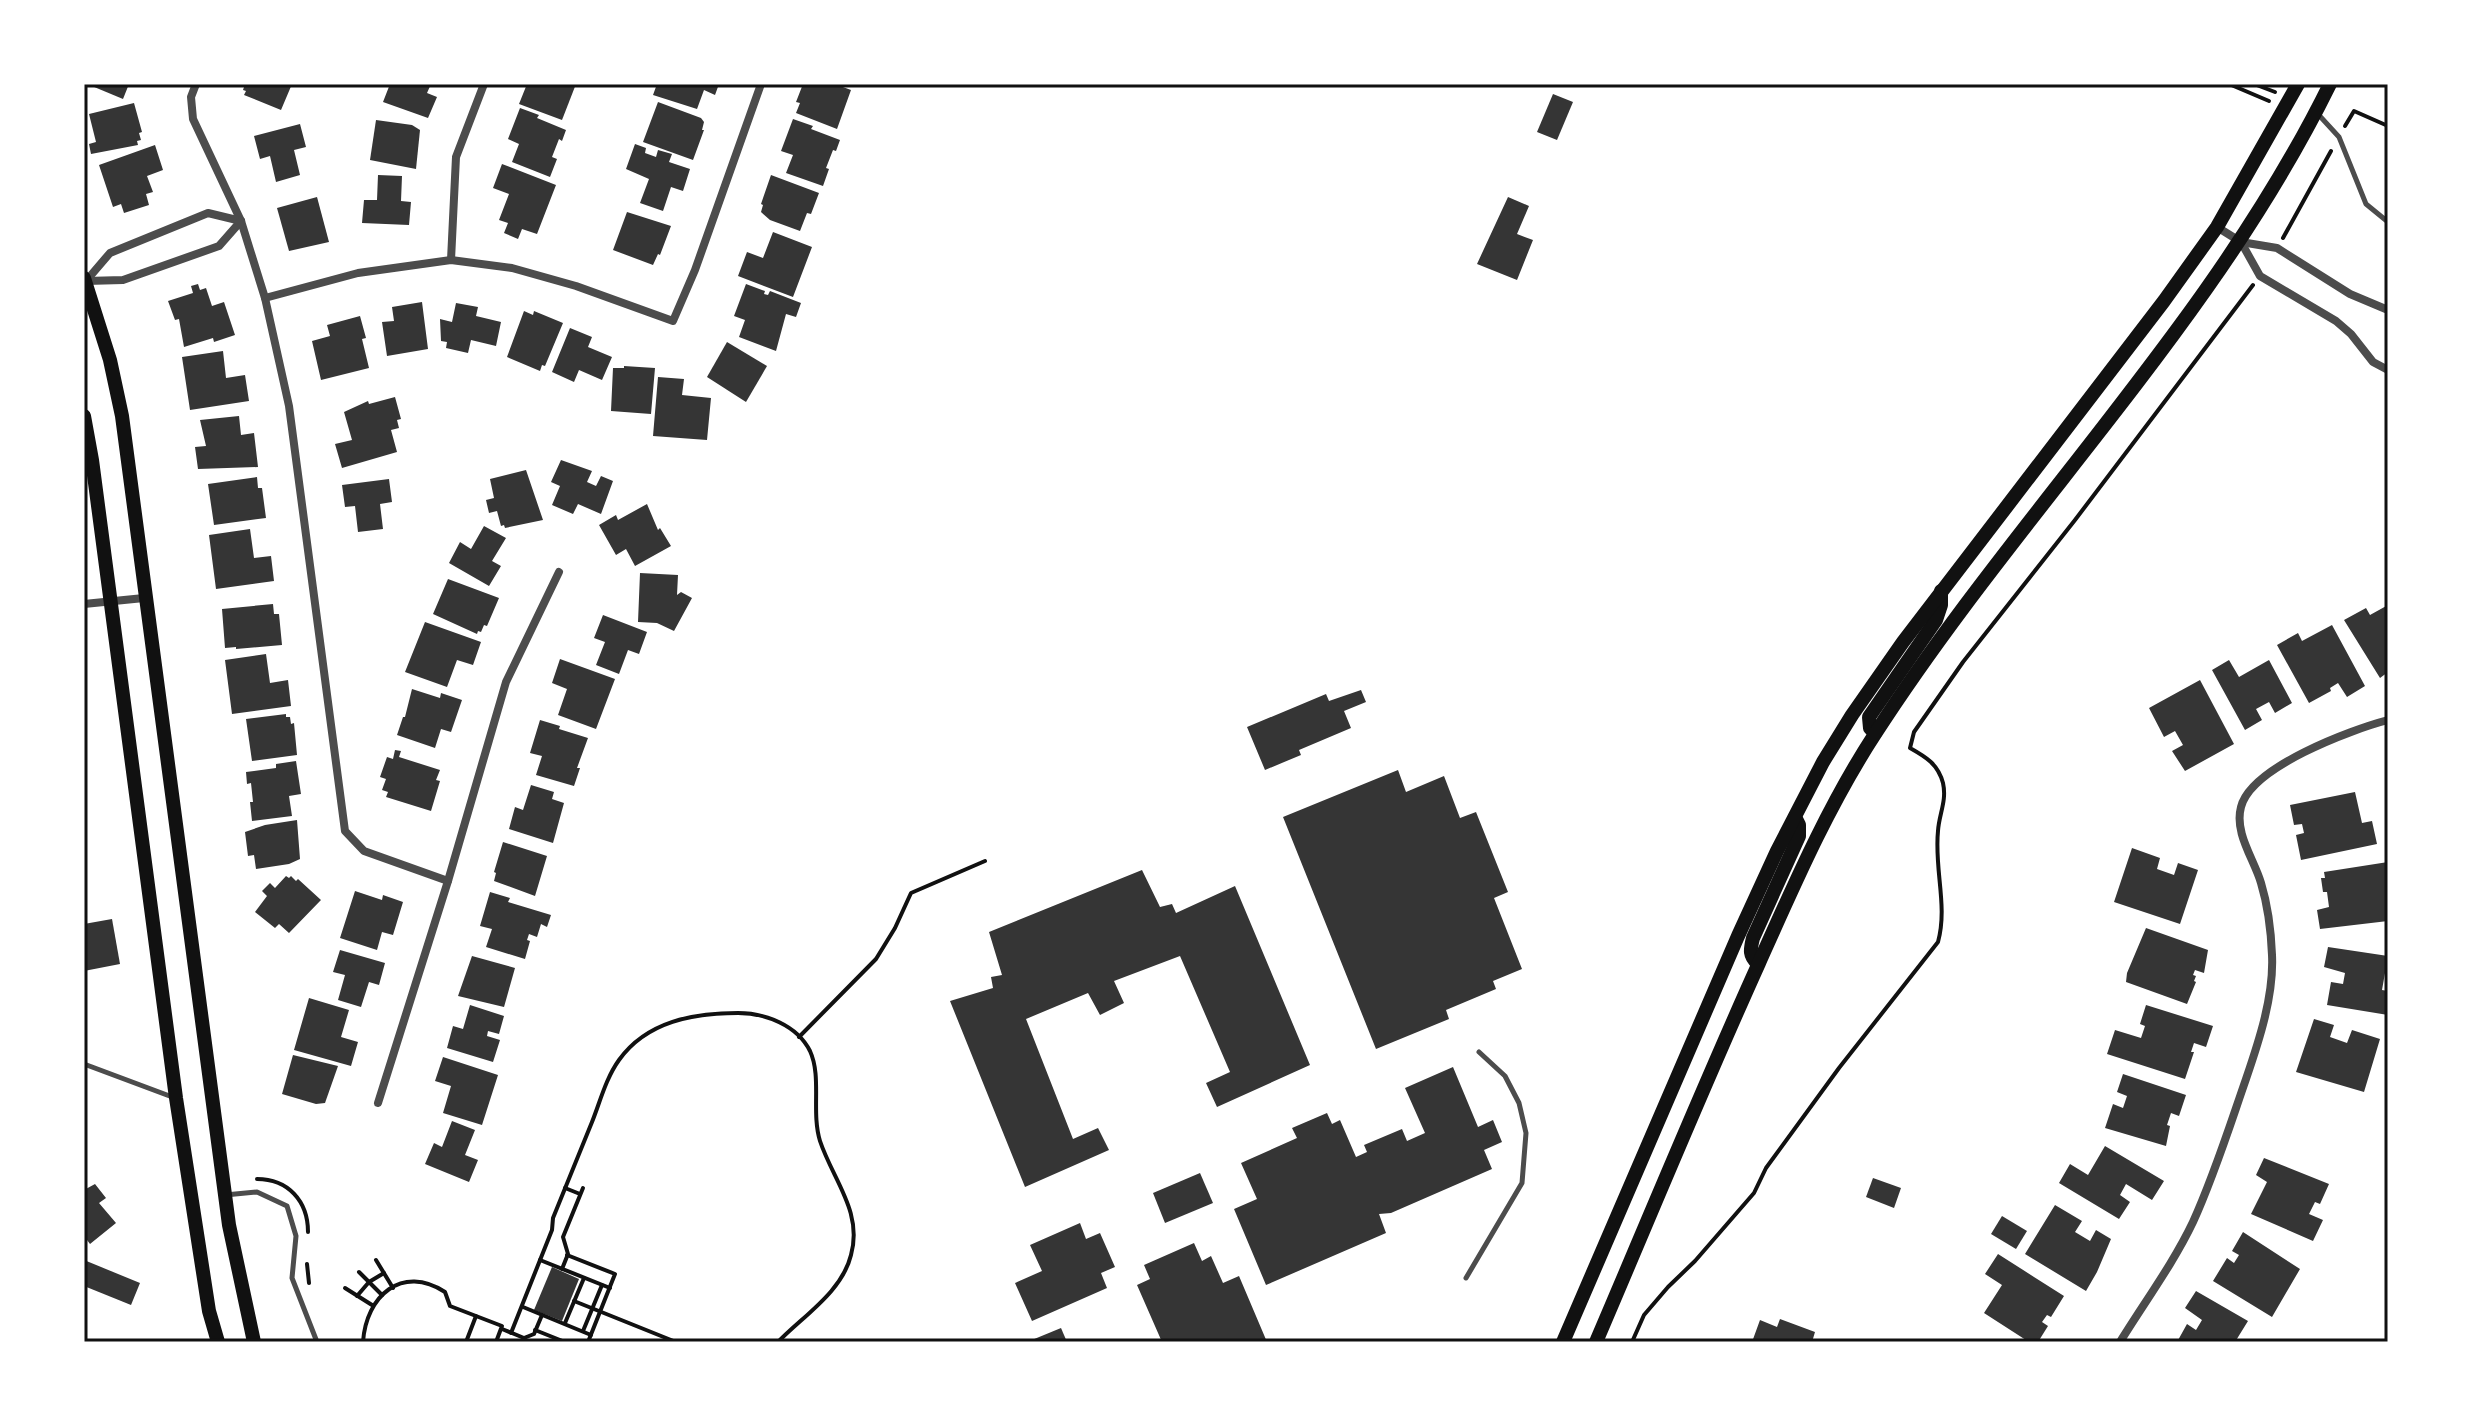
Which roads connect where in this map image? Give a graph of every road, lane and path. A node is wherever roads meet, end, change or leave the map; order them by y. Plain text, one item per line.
1 (196, 84) edge
2 (484, 84) edge
3 (761, 84) edge
4 (2229, 84) edge
5 (2254, 84) edge
6 (2298, 84) edge
7 (2330, 84) edge
8 (2275, 92) dead end
9 (2269, 101) dead end
10 (2316, 112) junction
11 (2388, 126) edge
12 (2339, 137) junction
13 (241, 221) junction
14 (2388, 222) edge
15 (2217, 227) junction
16 (2241, 242) junction
17 (2277, 248) junction
18 (451, 260) junction
19 (2260, 276) junction
20 (85, 280) edge
21 (265, 298) junction
22 (2388, 310) edge
23 (2388, 370) edge
24 (84, 416) edge
25 (559, 572) dead end
26 (1941, 591) junction
27 (144, 598) junction
28 (111, 601) junction
29 (84, 604) edge
30 (2388, 720) edge
31 (1875, 733) junction
32 (1795, 817) junction
33 (985, 861) dead end
34 (448, 881) junction
35 (1758, 964) junction
36 (799, 1037) junction
37 (1479, 1052) dead end
38 (84, 1064) edge
39 (176, 1098) junction
40 (378, 1103) dead end
41 (565, 1188) junction
42 (224, 1195) junction
43 (552, 1230) junction
44 (564, 1235) junction
45 (567, 1255) junction
46 (376, 1260) dead end
47 (540, 1260) junction
48 (562, 1269) junction
49 (359, 1272) dead end
50 (384, 1273) junction
51 (584, 1278) junction
52 (1466, 1278) dead end
53 (369, 1282) junction
54 (602, 1285) junction
55 (345, 1288) dead end
56 (393, 1288) junction
57 (610, 1288) junction
58 (382, 1295) junction
59 (357, 1296) junction
60 (574, 1301) junction
61 (372, 1305) junction
62 (522, 1307) junction
63 (592, 1309) junction
64 (600, 1312) junction
65 (542, 1315) junction
66 (476, 1316) junction
67 (564, 1324) junction
68 (502, 1329) junction
69 (535, 1330) junction
70 (582, 1332) junction
71 (511, 1333) junction
72 (591, 1335) junction
73 (521, 1339) edge
74 (218, 1342) edge
75 (254, 1342) edge
76 (317, 1342) edge
77 (363, 1342) edge
78 (466, 1342) edge
79 (496, 1342) edge
80 (565, 1342) edge
81 (588, 1342) edge
82 (676, 1342) edge
83 (778, 1342) edge
84 (1563, 1342) edge
85 (1596, 1342) edge
86 (1632, 1342) edge
87 (2120, 1342) edge

1 - 13 street
2 - 18 street
3 - 18 street
4 - 9 path
5 - 8 path
6 - 15 main road
7 - 10 main road
10 - 12 lane
10 - 16 main road
11 - 12 path
12 - 14 lane
12 - 17 path
13 - 20 street
13 - 20 street
13 - 21 street
15 - 16 street
15 - 26 main road
16 - 17 street
16 - 19 street
16 - 31 main road
17 - 22 street
18 - 21 street
19 - 23 street
19 - 86 path
20 - 27 main road
21 - 34 street
24 - 28 main road
25 - 34 street
26 - 31 main road
26 - 32 main road
27 - 28 street
27 - 42 main road
28 - 29 street
28 - 39 main road
30 - 87 street
31 - 35 main road
32 - 35 main road
32 - 84 main road
33 - 36 path
34 - 40 street
35 - 85 main road
36 - 41 path
36 - 83 path
37 - 52 lane
38 - 39 lane
39 - 74 main road
41 - 43 path
41 - 44 path
42 - 75 main road
42 - 76 lane
43 - 44 path
43 - 47 path
44 - 45 path
45 - 48 path
45 - 57 path
46 - 50 path
47 - 48 path
47 - 62 path
48 - 51 path
49 - 53 path
50 - 53 path
50 - 56 path
51 - 54 path
51 - 60 path
53 - 58 path
53 - 59 path
54 - 57 path
54 - 63 path
55 - 59 path
56 - 58 path
56 - 66 path
57 - 64 path
58 - 61 path
59 - 61 path
60 - 63 path
60 - 67 path
61 - 77 path
62 - 65 path
62 - 71 path
63 - 64 path
63 - 70 path
64 - 72 path
64 - 82 path
65 - 67 path
65 - 69 path
66 - 68 path
66 - 78 path
67 - 70 path
68 - 71 path
68 - 79 path
69 - 73 path
69 - 80 path
70 - 72 path
71 - 73 path
72 - 81 path

